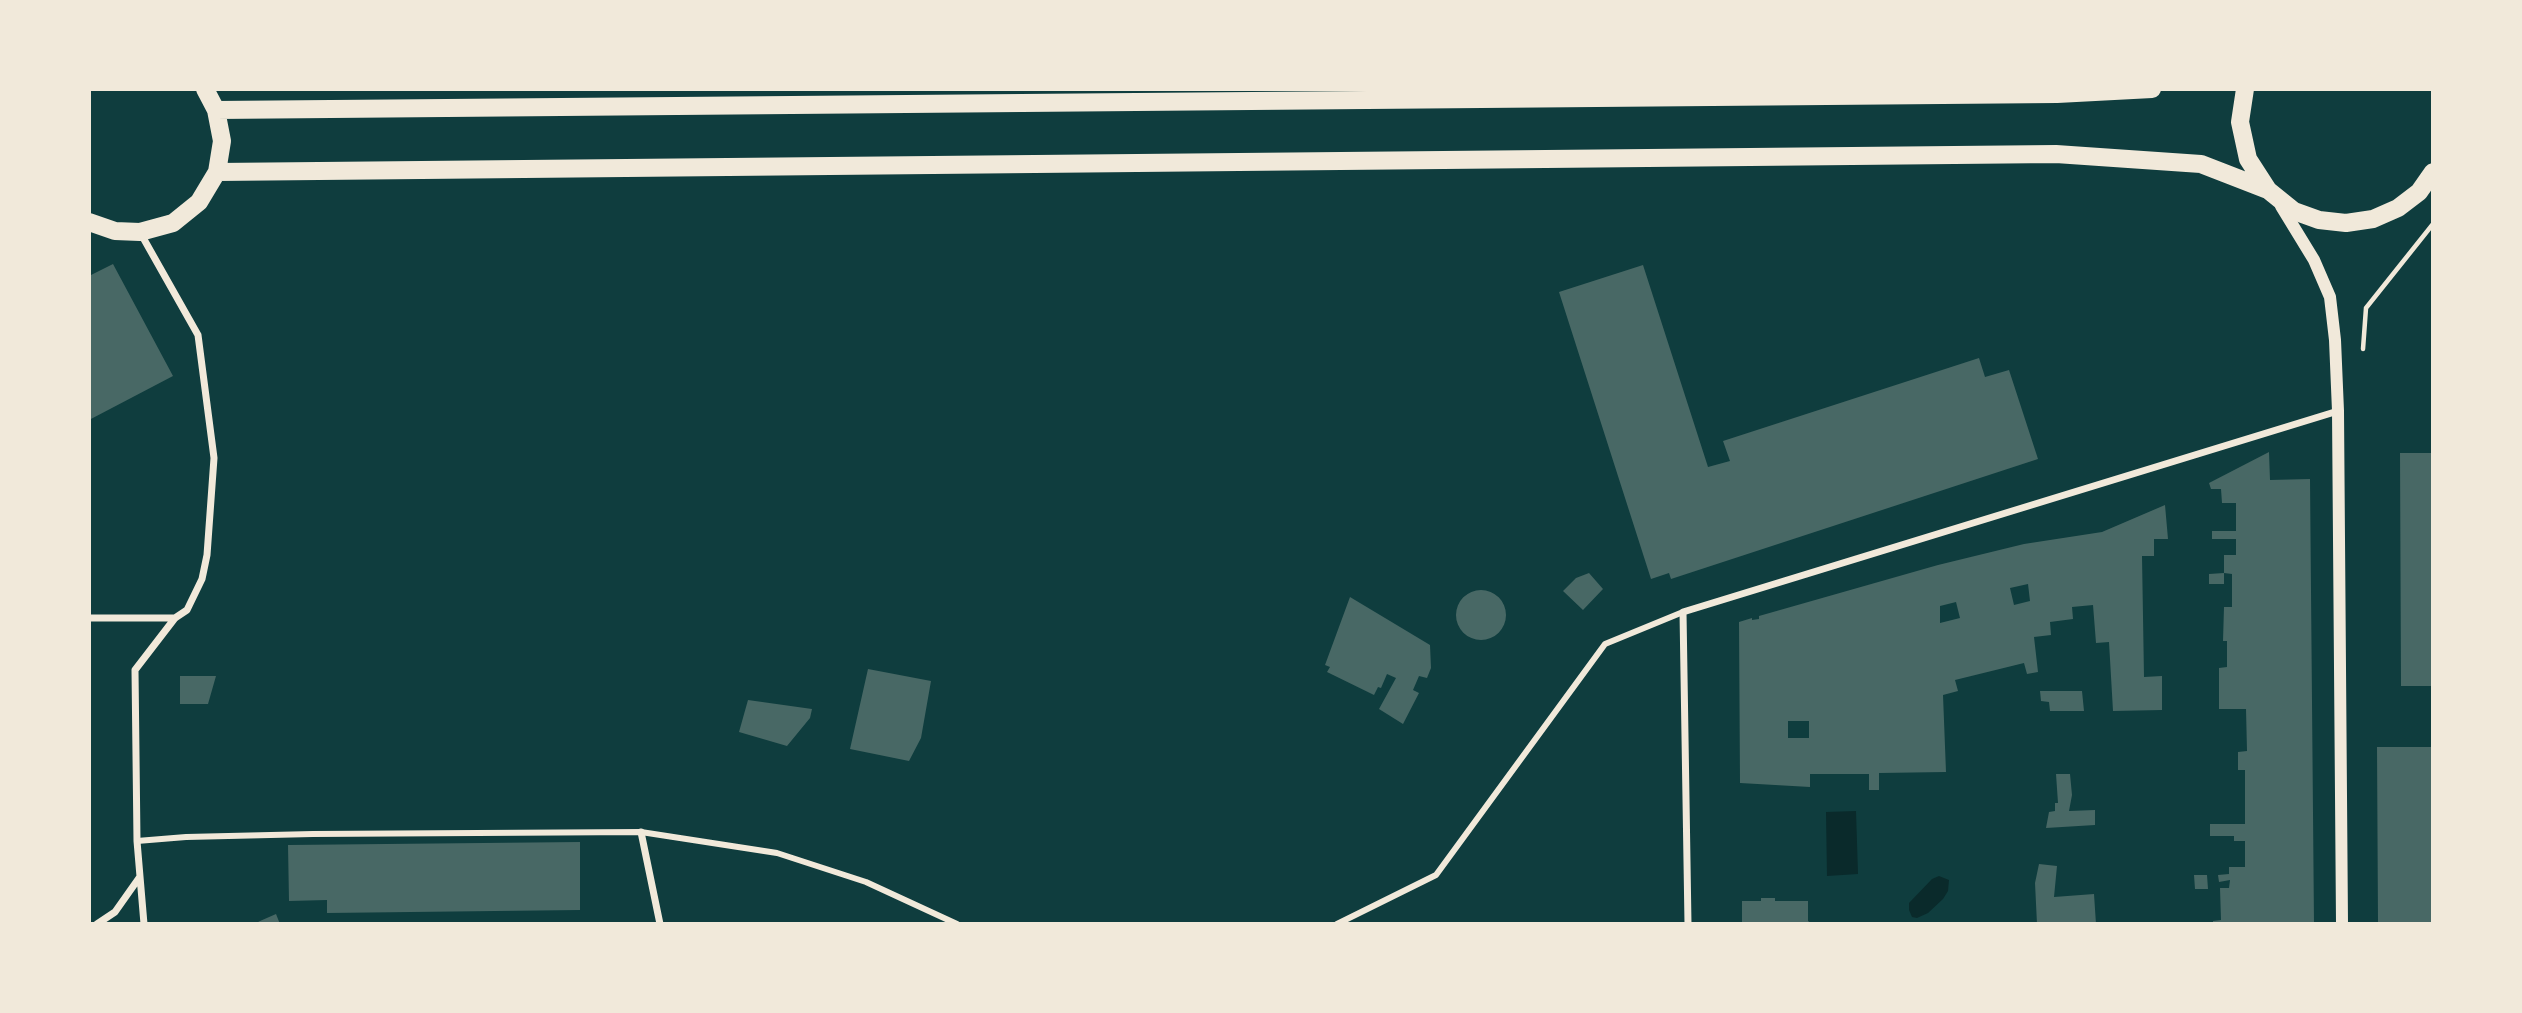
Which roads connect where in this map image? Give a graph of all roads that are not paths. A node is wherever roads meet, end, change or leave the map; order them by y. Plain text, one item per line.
1 (205, 89) edge
2 (2152, 89) edge
3 (2245, 89) edge
4 (216, 110) junction
5 (217, 172) junction
6 (2433, 172) edge
7 (2426, 187) edge
8 (2270, 192) junction
9 (89, 222) edge
10 (140, 232) junction
11 (2338, 411) junction
12 (1683, 612) junction
13 (89, 618) edge
14 (175, 618) junction
15 (641, 832) junction
16 (137, 841) junction
17 (139, 878) junction
18 (97, 924) edge
19 (144, 924) edge
20 (660, 924) edge
21 (957, 924) edge
22 (1338, 924) edge
23 (1688, 924) edge
24 (2343, 924) edge

1 - 4 main road
2 - 4 main road
3 - 8 main road
4 - 5 main road
5 - 8 main road
5 - 10 main road
6 - 7 main road
7 - 8 main road
8 - 11 street
9 - 10 main road
10 - 14 street
11 - 12 street
11 - 24 street
12 - 22 street
12 - 23 street
13 - 14 street
14 - 16 street
15 - 16 street
15 - 20 street
15 - 21 street
16 - 17 street
17 - 18 street
17 - 19 street

